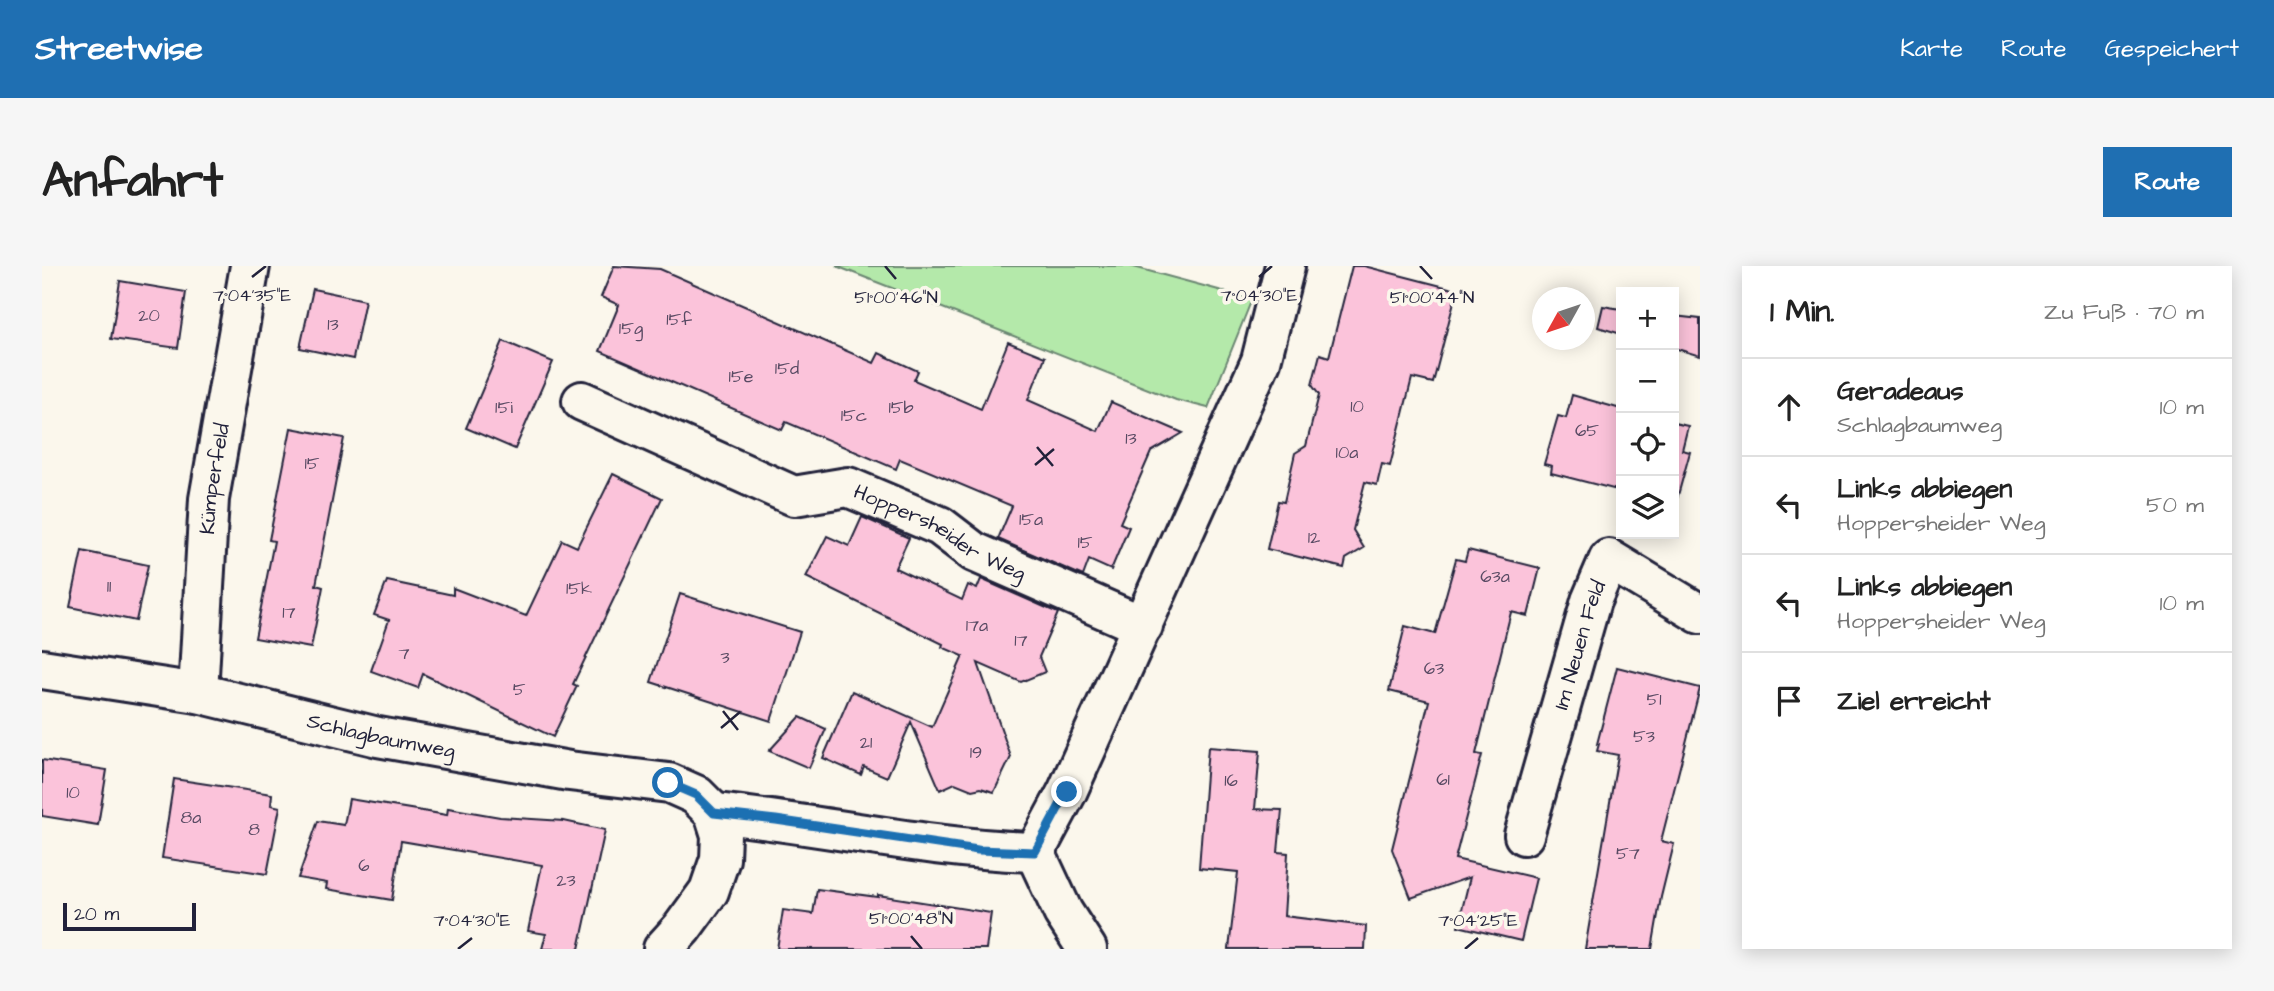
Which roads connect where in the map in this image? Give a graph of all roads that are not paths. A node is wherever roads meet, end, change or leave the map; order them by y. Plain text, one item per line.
1 (250, 266) edge
2 (1285, 266) edge
3 (582, 401) dead end
4 (1700, 614) edge
5 (1143, 626) junction
6 (42, 669) edge
7 (198, 693) junction
8 (714, 813) junction
9 (1524, 835) dead end
10 (1035, 852) junction
11 (663, 949) edge
12 (1087, 949) edge

1 - 7 street, Kümperfeld
2 - 5 street
3 - 5 street, Hoppersheider Weg
4 - 9 street, Im Neuen Feld
5 - 10 street
6 - 7 street, Schlagbaumweg
7 - 8 street, Schlagbaumweg
8 - 10 street
8 - 11 street
10 - 12 street

